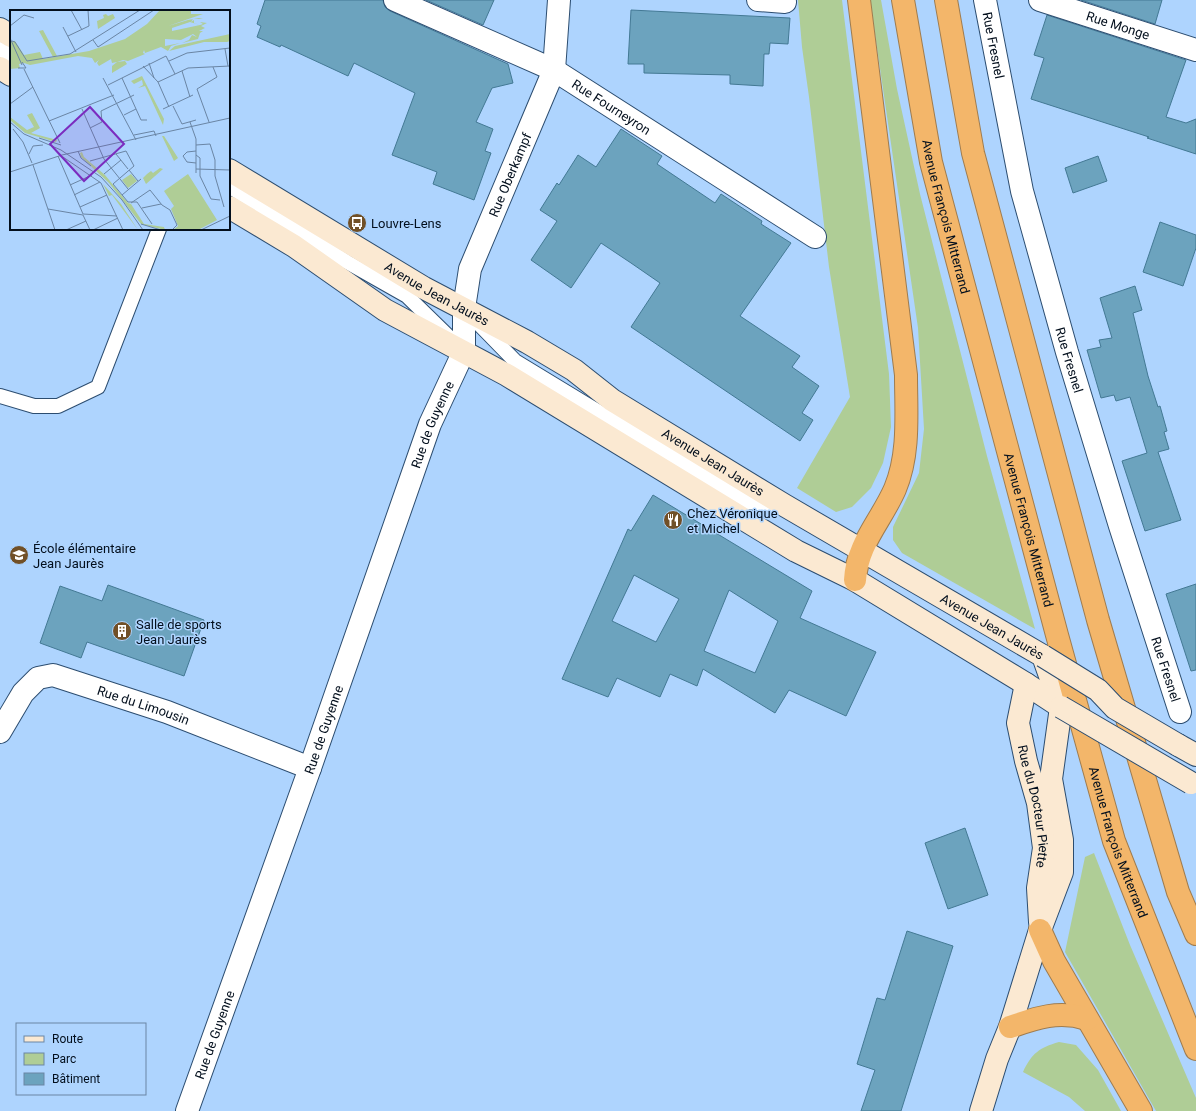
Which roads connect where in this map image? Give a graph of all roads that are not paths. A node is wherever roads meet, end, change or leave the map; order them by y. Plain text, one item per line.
1 (395, 0) edge
2 (559, 0) edge
3 (758, 0) edge
4 (859, 0) edge
5 (902, 0) edge
6 (946, 0) edge
7 (985, 0) edge
8 (1040, 0) edge
9 (785, 2) dead end
10 (0, 29) edge
11 (10, 35) edge
12 (0, 49) edge
13 (1196, 50) edge
14 (10, 55) edge
15 (0, 68) edge
16 (554, 70) junction
17 (10, 74) edge
18 (230, 171) edge
19 (230, 187) edge
20 (230, 208) edge
21 (160, 230) edge
22 (816, 237) dead end
23 (464, 308) junction
24 (464, 351) junction
25 (0, 396) edge
26 (860, 551) junction
27 (855, 580) junction
28 (1042, 656) junction
29 (1050, 678) junction
30 (1026, 684) junction
31 (1061, 707) junction
32 (1115, 708) junction
33 (1180, 712) dead end
34 (0, 732) edge
35 (1187, 750) edge
36 (310, 768) junction
37 (1193, 785) edge
38 (1040, 930) junction
39 (1196, 934) edge
40 (1087, 1019) junction
41 (1010, 1027) junction
42 (1196, 1049) edge
43 (187, 1111) edge
44 (981, 1111) edge
45 (1141, 1111) edge

1 - 16 street, Rue Fourneyron
2 - 16 street, Rue Oberkampf
3 - 9 street
4 - 26 highway
5 - 42 highway, Avenue François Mitterrand
6 - 39 highway
7 - 33 street, Rue Fresnel
8 - 13 street, Rue Monge
10 - 11 main road
12 - 14 lane
15 - 17 main road
16 - 22 street, Rue Fourneyron
16 - 23 street, Rue Oberkampf
18 - 23 main road, Avenue Jean Jaurès
19 - 24 lane
20 - 24 main road
21 - 25 lane
23 - 24 street, Rue Oberkampf
23 - 26 main road, Avenue Jean Jaurès
24 - 27 main road
24 - 36 street, Rue de Guyenne
26 - 27 highway
26 - 28 main road, Avenue Jean Jaurès
27 - 30 main road
28 - 29 main road
28 - 32 main road, Avenue Jean Jaurès, bridge
29 - 30 main road
29 - 31 main road
29 - 32 main road
30 - 31 main road
30 - 38 main road, Rue du Docteur Piette
31 - 37 main road, bridge
31 - 38 main road, Rue du Docteur Piette
32 - 35 main road, Avenue Jean Jaurès, bridge
34 - 36 street, Rue du Limousin
36 - 43 street, Rue de Guyenne
38 - 40 highway
38 - 41 main road, Rue du Docteur Piette
40 - 41 highway
40 - 45 highway
41 - 44 main road, Rue du Docteur Piette

